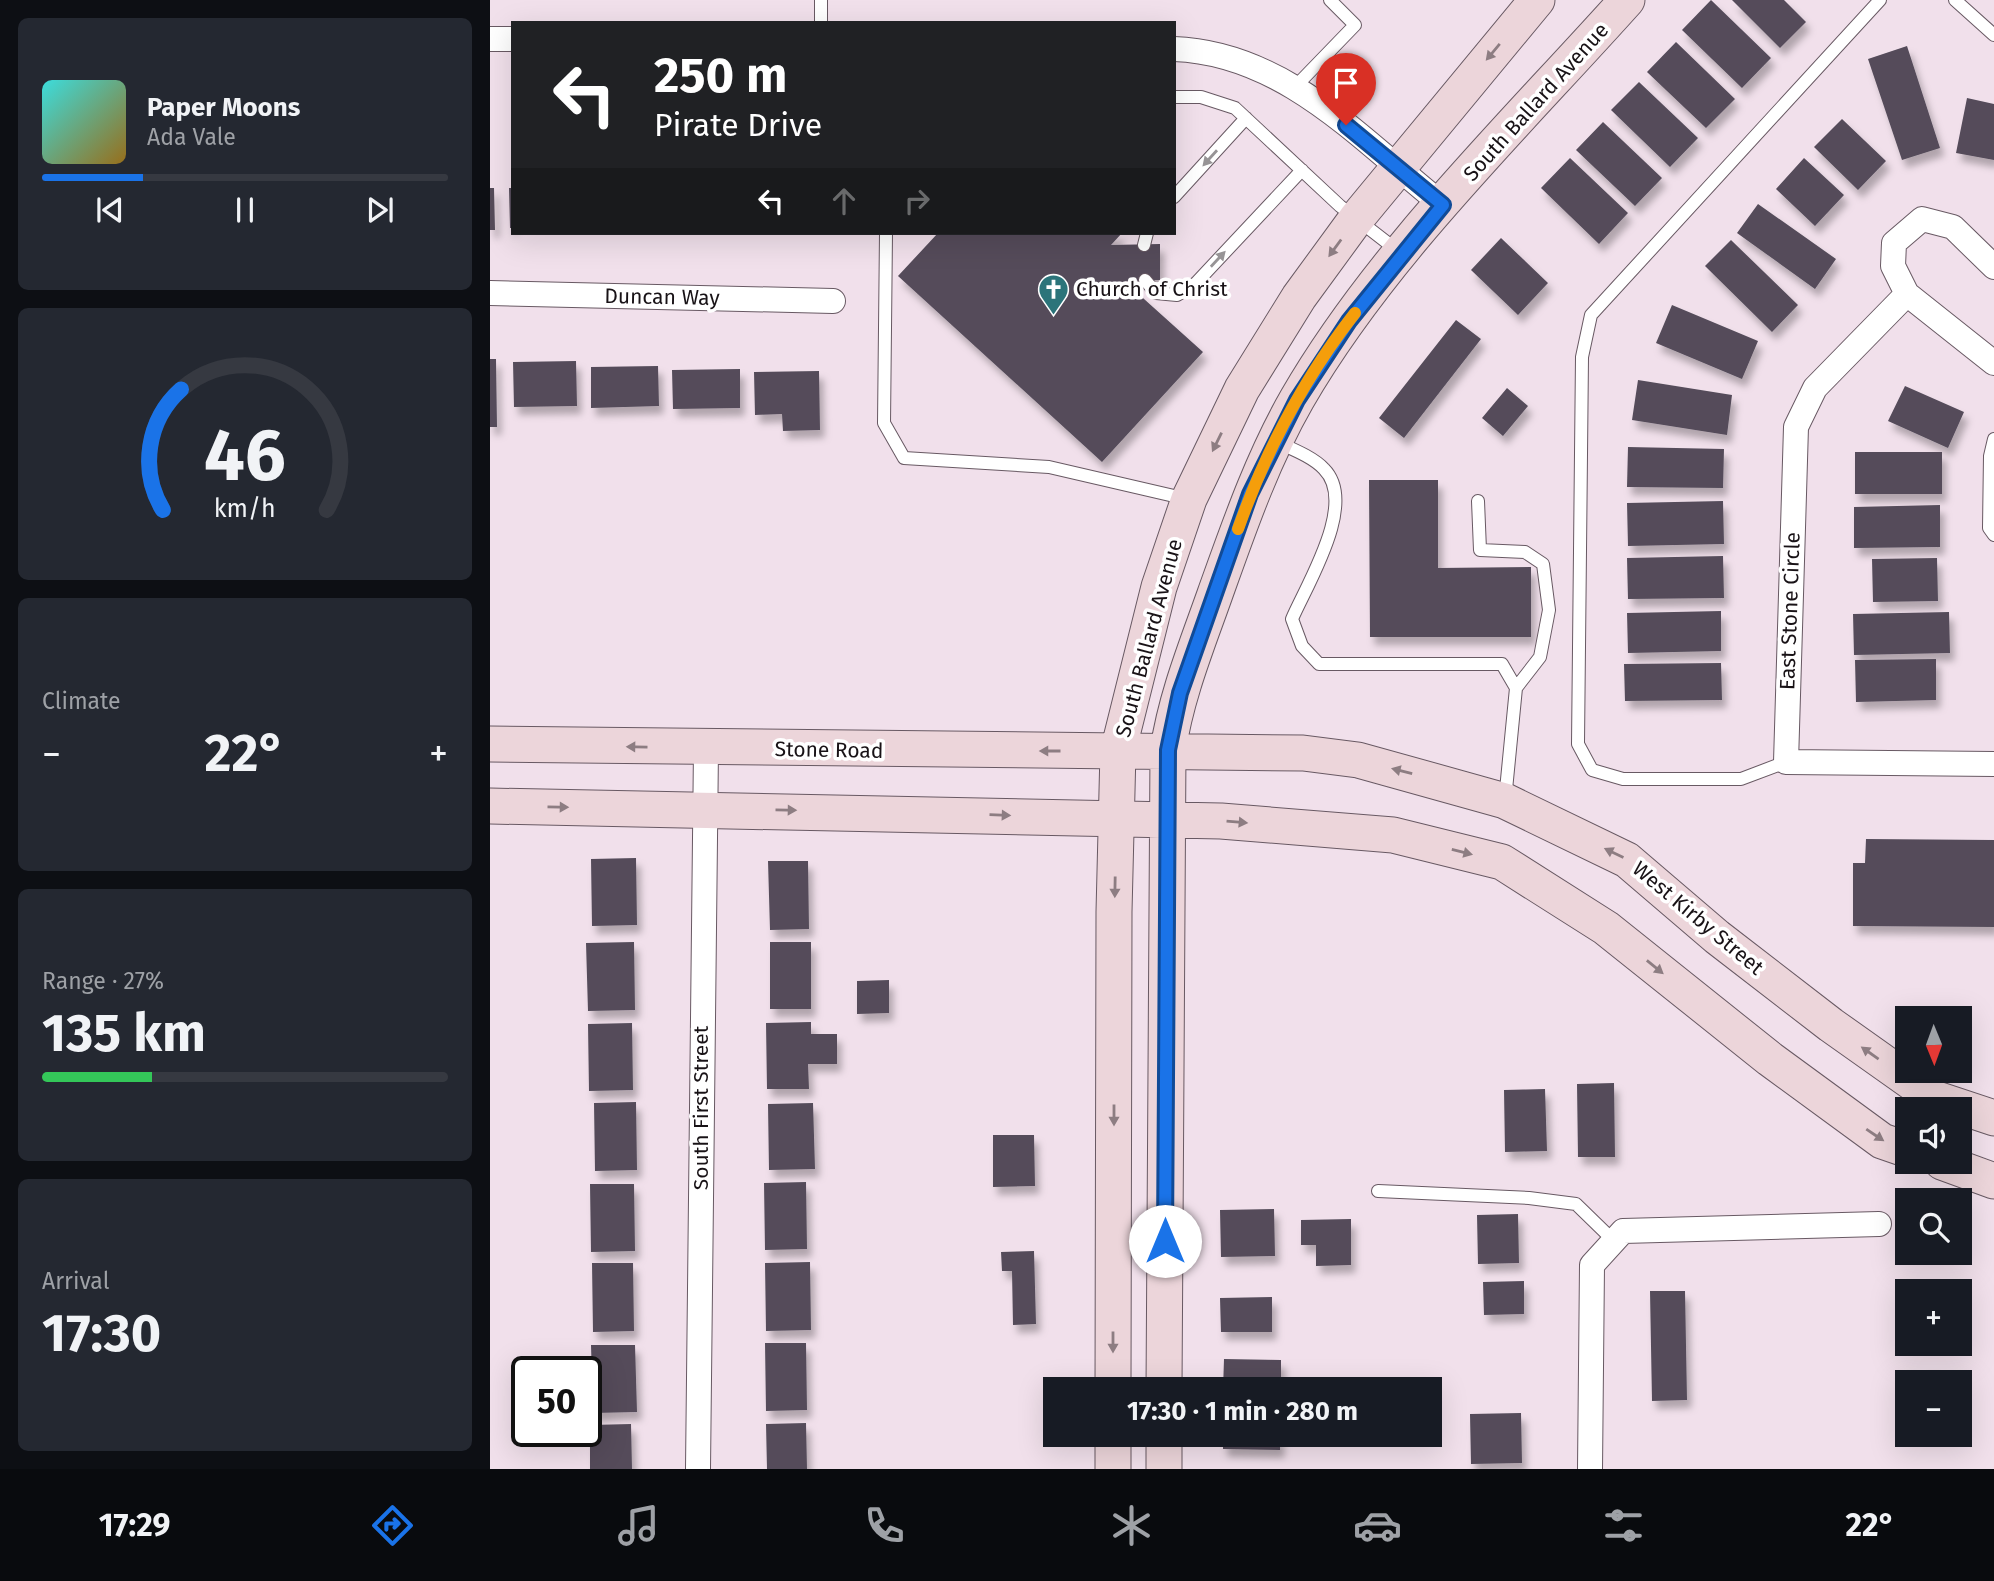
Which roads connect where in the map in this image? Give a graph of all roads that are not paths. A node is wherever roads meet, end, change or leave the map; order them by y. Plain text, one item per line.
1 (821, 0) edge
2 (1330, 0) edge
3 (1537, 0) edge
4 (1628, 0) edge
5 (1880, 0) edge
6 (1955, 0) edge
7 (821, 21) edge
8 (1994, 35) edge
9 (490, 39) edge
10 (511, 39) edge
11 (1176, 49) edge
12 (1296, 86) junction
13 (1176, 97) edge
14 (1246, 118) junction
15 (1397, 168) junction
16 (1301, 170) junction
17 (1176, 195) edge
18 (1443, 205) junction
19 (1356, 219) junction
20 (886, 235) edge
21 (1401, 253) junction
22 (1994, 267) edge
23 (1145, 280) dead end
24 (490, 293) edge
25 (1907, 294) junction
26 (833, 301) dead end
27 (1994, 363) edge
28 (1994, 439) edge
29 (1277, 442) junction
30 (1189, 499) junction
31 (1478, 501) dead end
32 (1994, 535) edge
33 (1516, 688) junction
34 (490, 744) edge
35 (706, 748) junction
36 (1168, 750) junction
37 (1118, 751) junction
38 (1786, 762) junction
39 (1994, 764) edge
40 (1505, 801) junction
41 (490, 806) edge
42 (705, 808) junction
43 (1141, 820) junction
44 (1994, 1118) edge
45 (1895, 1146) edge
46 (1972, 1173) edge
47 (1994, 1181) edge
48 (1378, 1191) dead end
49 (1879, 1224) dead end
50 (1618, 1236) junction
51 (1114, 1377) edge
52 (1163, 1377) edge
53 (1113, 1447) edge
54 (1164, 1447) edge
55 (698, 1469) edge
56 (1113, 1469) edge
57 (1164, 1469) edge
58 (1590, 1469) edge

1 - 7 lane
2 - 12 lane
3 -> 15 main road, South Ballard Avenue
4 - 18 main road, South Ballard Avenue
5 - 38 lane
6 - 8 lane
9 - 10 street
11 - 12 street
12 - 15 street
13 - 14 lane
14 - 16 lane
14 -> 17 lane
15 - 18 street
15 - 19 main road, South Ballard Avenue
16 - 19 lane
23 -> 16 lane
18 - 21 main road, South Ballard Avenue
19 - 21 lane
19 -> 30 main road, South Ballard Avenue
20 - 30 lane
21 - 29 main road, South Ballard Avenue
22 - 25 street
24 - 26 street, Duncan Way
25 - 27 street
25 - 38 street, East Stone Circle
28 - 32 lane
29 - 33 lane
29 - 36 main road, South Ballard Avenue
30 - 37 main road, South Ballard Avenue
31 - 33 lane
33 - 40 lane
35 -> 34 main road, Stone Road
37 -> 35 main road, Stone Road
35 - 42 street, South First Street
36 - 37 main road, Stone Road
40 -> 36 main road, West Kirby Street
36 - 43 main road, South Ballard Avenue
37 - 43 main road, South Ballard Avenue
38 - 39 street
44 -> 40 main road, West Kirby Street
41 -> 42 main road
42 -> 43 main road
42 - 55 street, South First Street
43 -> 45 main road
43 -> 51 main road, South Ballard Avenue
43 - 52 main road, South Ballard Avenue
46 - 47 main road
48 - 50 lane
49 - 50 street
50 - 58 street
53 - 56 main road
54 - 57 main road

